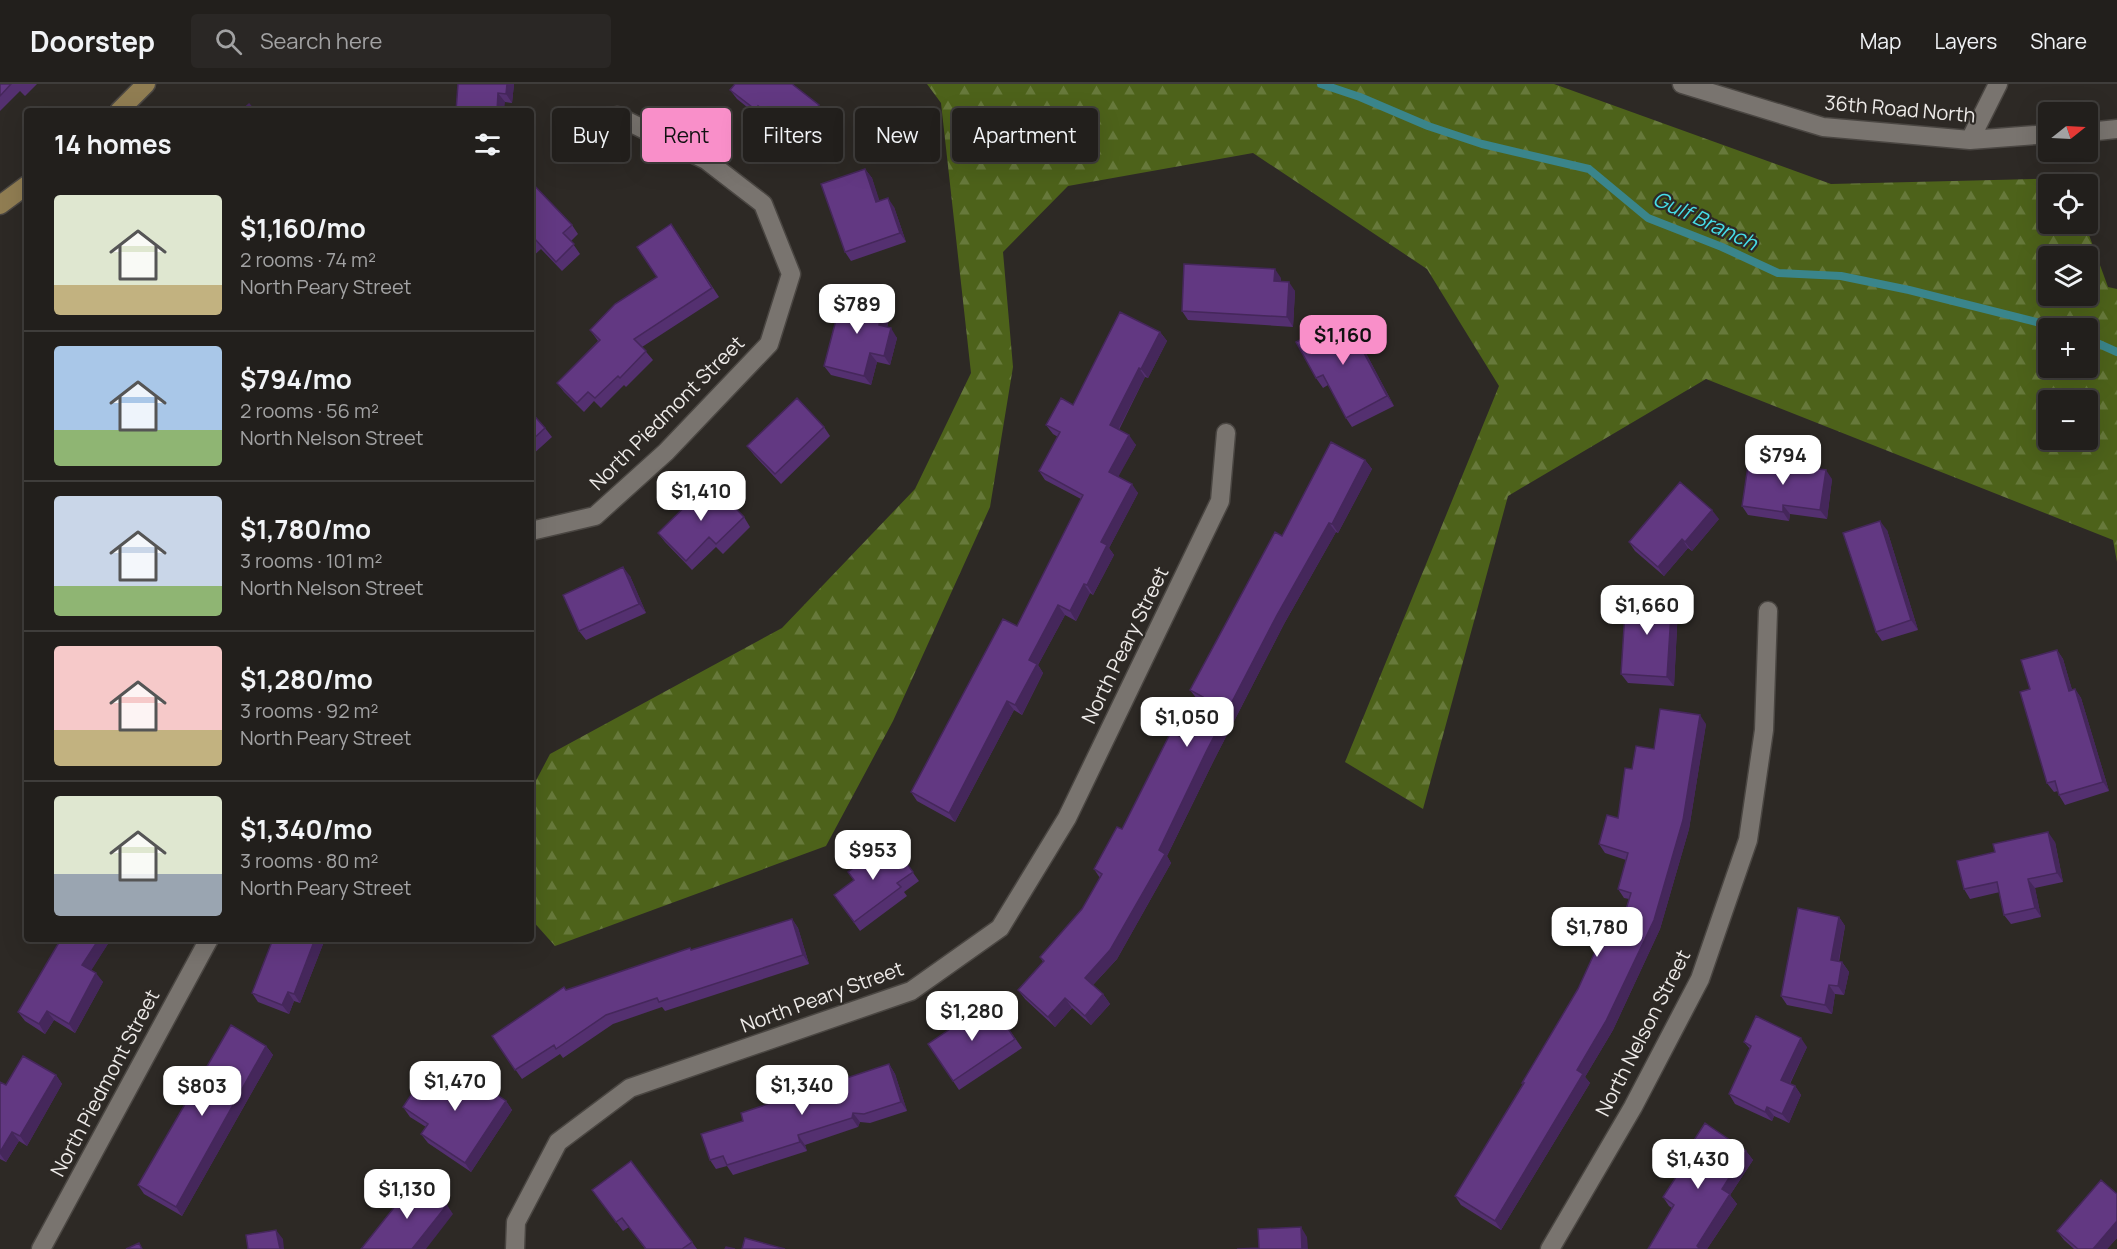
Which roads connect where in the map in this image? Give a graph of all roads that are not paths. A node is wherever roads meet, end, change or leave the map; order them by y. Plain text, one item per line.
1 (146, 84) edge
2 (1682, 84) edge
3 (1998, 84) edge
4 (122, 108) edge
5 (630, 122) edge
6 (2117, 129) edge
7 (2098, 131) edge
8 (2038, 135) edge
9 (1970, 140) junction
10 (24, 187) edge
11 (0, 205) edge
12 (1226, 433) dead end
13 (534, 530) edge
14 (1768, 611) dead end
15 (207, 942) edge
16 (41, 1249) edge
17 (515, 1249) edge
18 (1550, 1249) edge

1 - 4 main road
2 - 9 street, 36th Road North
3 - 9 street
5 - 13 street, North Piedmont Street
6 - 7 street
8 - 9 street, 36th Road North
10 - 11 main road
12 - 17 street, North Peary Street
14 - 18 street, North Nelson Street
15 - 16 street, North Piedmont Street

